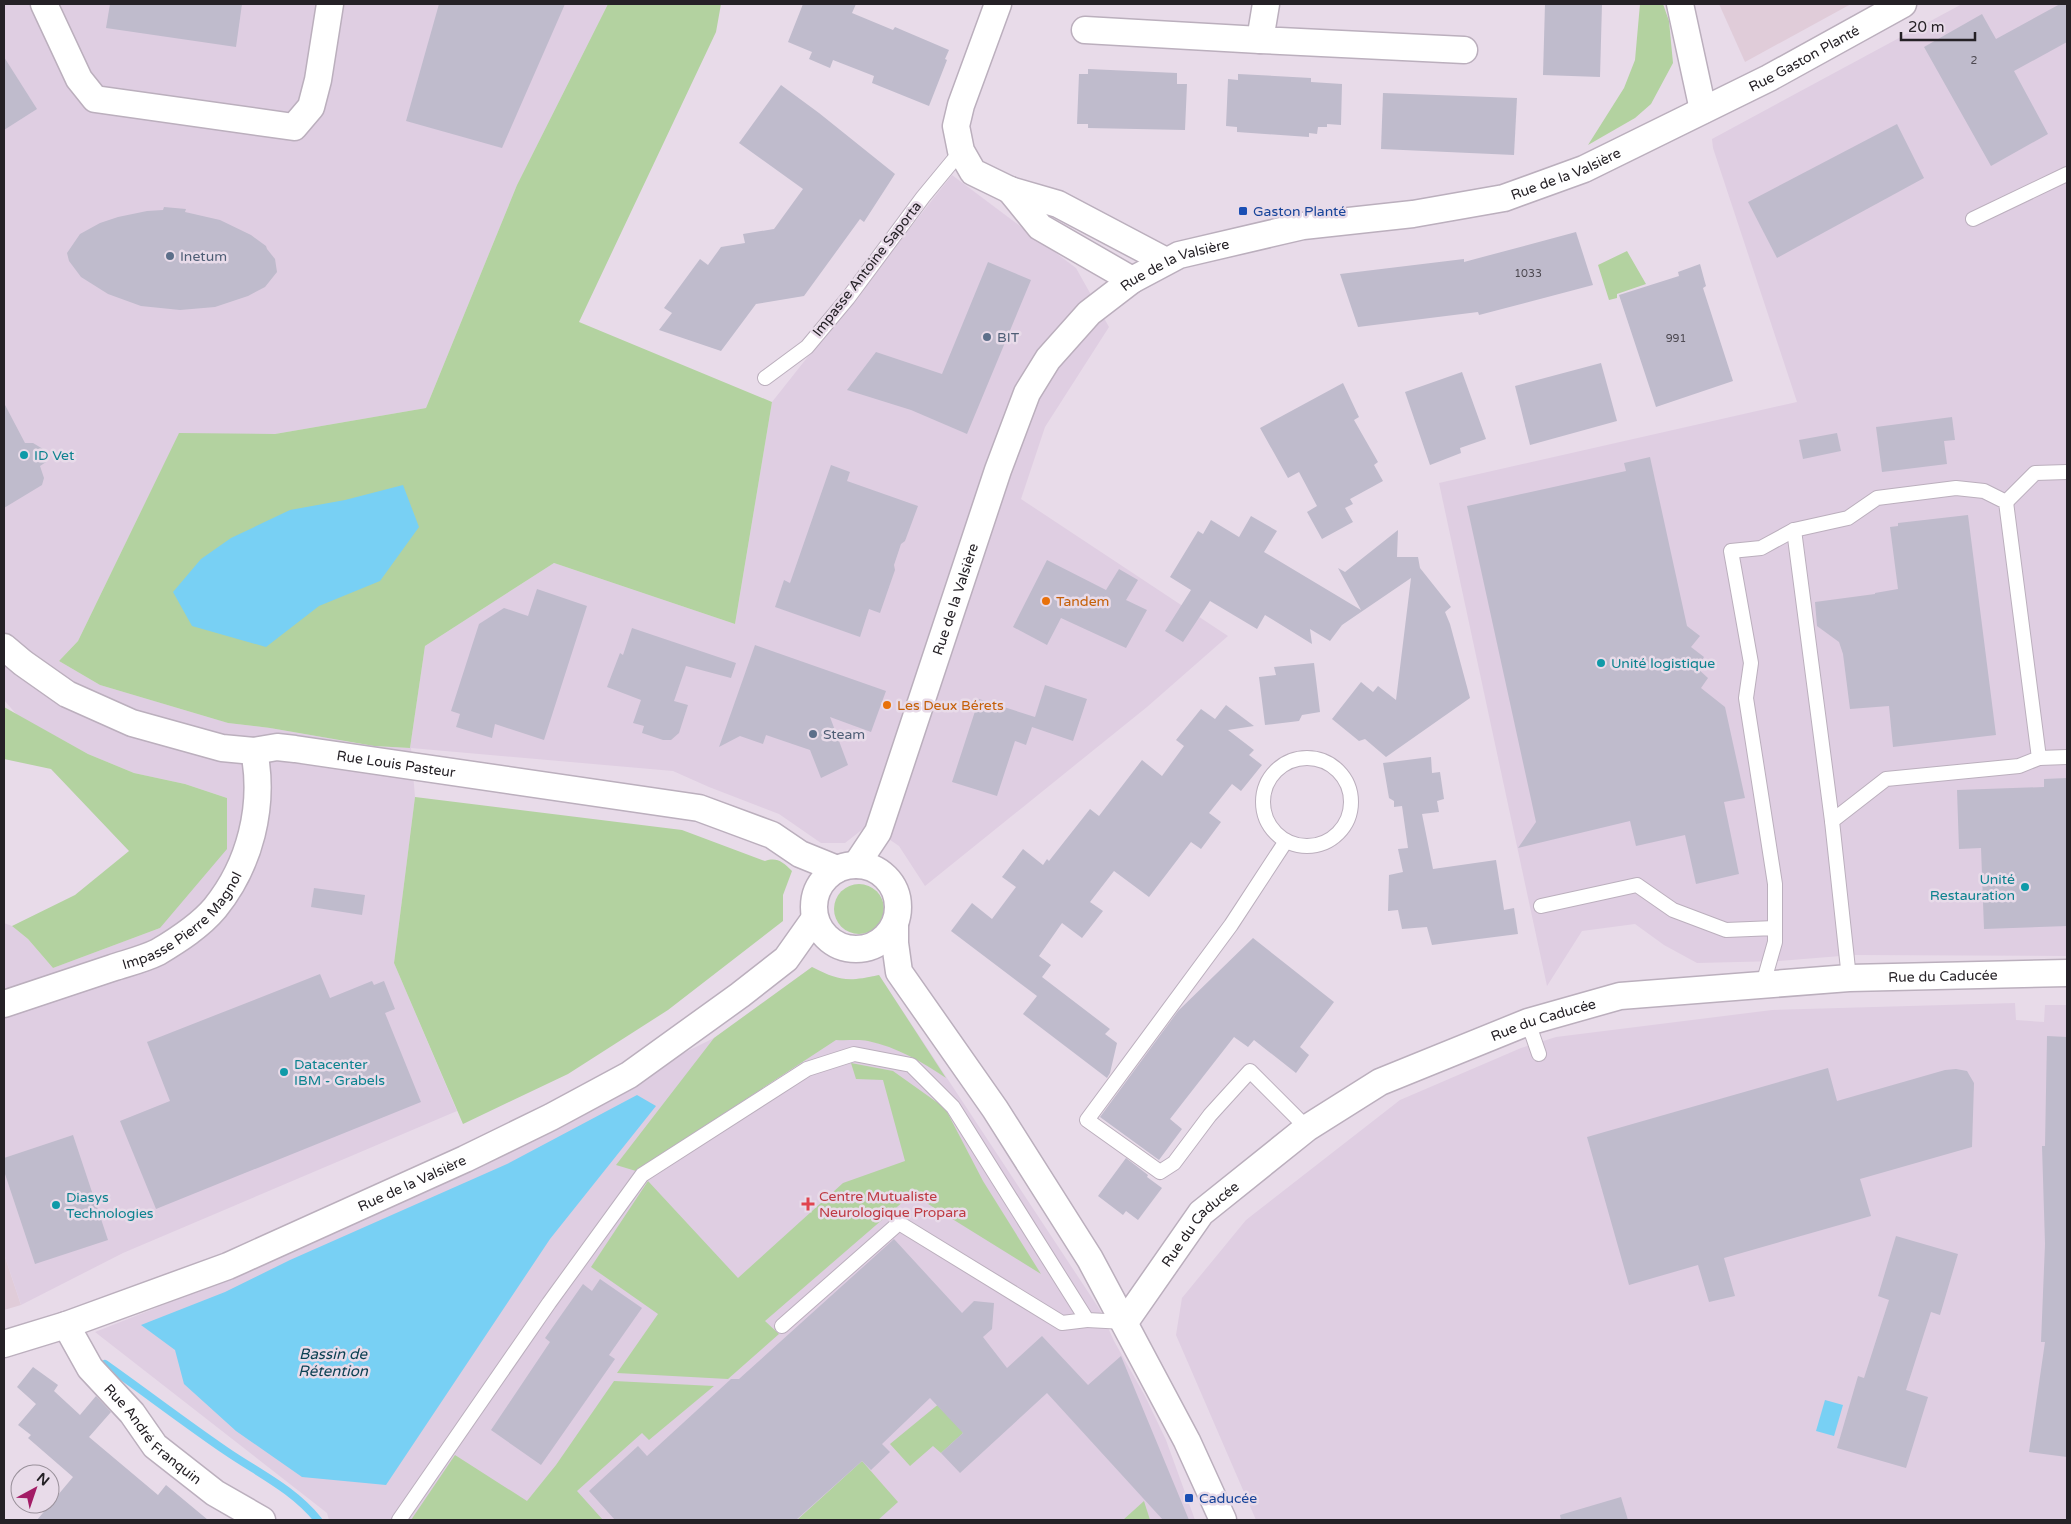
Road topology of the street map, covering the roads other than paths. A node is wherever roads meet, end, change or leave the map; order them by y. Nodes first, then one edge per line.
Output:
1 (44, 4) edge
2 (330, 4) edge
3 (998, 4) edge
4 (1266, 4) edge
5 (1680, 4) edge
6 (1903, 4) edge
7 (1086, 30) dead end
8 (1260, 40) junction
9 (1464, 50) dead end
10 (1703, 110) junction
11 (961, 151) junction
12 (2067, 174) edge
13 (1010, 190) junction
14 (1973, 219) dead end
15 (1166, 261) junction
16 (1132, 280) junction
17 (765, 378) dead end
18 (2067, 472) edge
19 (2006, 502) junction
20 (1794, 530) junction
21 (4, 647) edge
22 (254, 752) junction
23 (2067, 757) edge
24 (2039, 758) junction
25 (1832, 821) junction
26 (878, 832) junction
27 (1286, 841) junction
28 (800, 854) junction
29 (846, 867) junction
30 (889, 880) junction
31 (1541, 906) dead end
32 (815, 911) junction
33 (895, 926) junction
34 (1775, 928) junction
35 (848, 947) junction
36 (786, 960) junction
37 (900, 972) junction
38 (2067, 973) edge
39 (1849, 978) junction
40 (1764, 984) junction
41 (4, 1004) edge
42 (1528, 1022) junction
43 (1538, 1054) dead end
44 (1307, 1128) junction
45 (1087, 1320) junction
46 (1125, 1322) junction
47 (66, 1325) junction
48 (782, 1326) dead end
49 (4, 1344) edge
50 (262, 1520) edge
51 (398, 1520) edge
52 (1222, 1520) edge

1 - 2 street
3 - 11 street
4 - 8 street
5 - 10 street
6 - 10 street, Rue Gaston Planté
7 - 8 street
8 - 9 street
10 - 15 street, Rue de la Valsière
11 - 13 street
11 - 17 lane, Impasse Antoine Saporta
12 - 14 lane
13 - 15 street
13 - 16 street
15 - 16 street, Rue de la Valsière
16 - 26 street, Rue de la Valsière
18 - 19 lane
19 - 20 lane
19 - 24 lane
20 - 25 lane
20 - 34 lane
21 - 22 street, Rue Louis Pasteur
22 - 28 street, Rue Louis Pasteur
22 - 41 street, Impasse Pierre Magnol
23 - 24 lane
24 - 25 lane
25 - 39 lane
26 - 29 street, Rue de la Valsière
26 - 30 street
27 - 27 lane
27 - 44 lane
28 - 29 street, Rue Louis Pasteur
28 - 32 street
29 - 30 street
29 - 32 street
30 - 33 street
31 - 34 lane
32 - 35 street
32 - 36 street, Rue de la Valsière
33 - 35 street
33 - 37 street
34 - 40 lane
35 - 36 street, Rue de la Valsière
35 - 37 street
36 - 47 street, Rue de la Valsière
37 - 46 street
38 - 39 street, Rue du Caducée
39 - 40 street, Rue du Caducée
40 - 42 street, Rue du Caducée
42 - 43 lane
42 - 44 street, Rue du Caducée
44 - 46 street, Rue du Caducée
45 - 46 lane
45 - 48 lane
45 - 51 lane
46 - 52 street
47 - 49 street, Rue de la Valsière
47 - 50 street, Rue André Franquin

